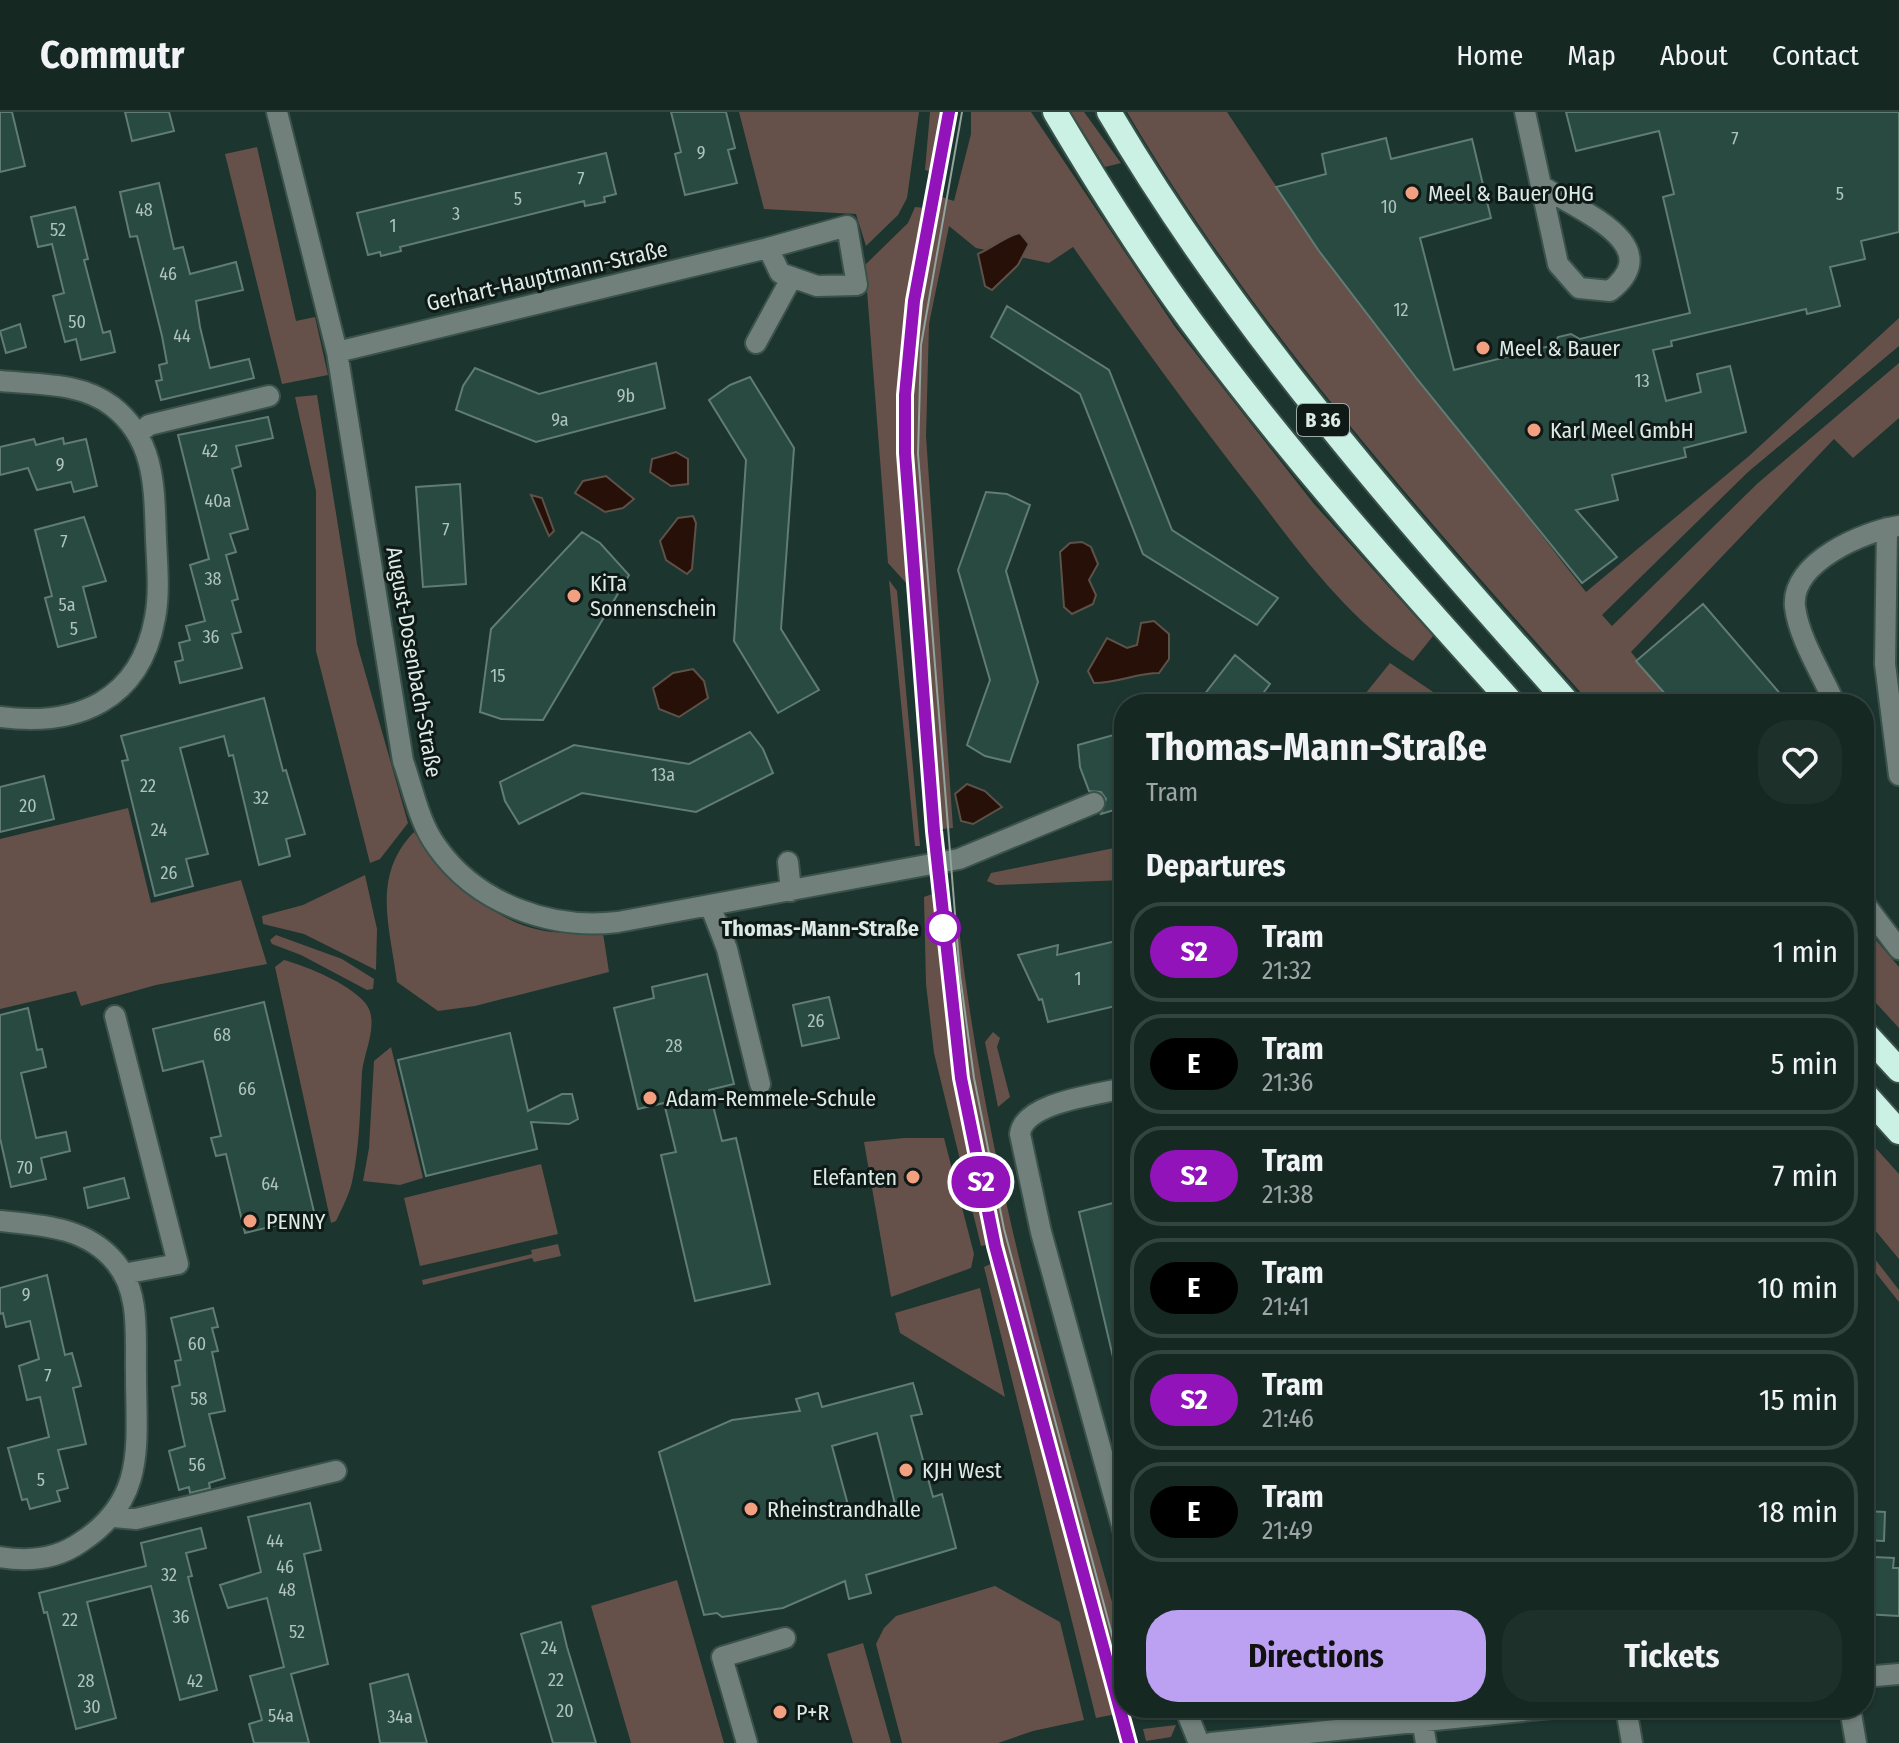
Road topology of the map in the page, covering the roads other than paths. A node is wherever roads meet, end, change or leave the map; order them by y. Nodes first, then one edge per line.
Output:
1 (277, 112) edge
2 (1055, 112) edge
3 (1109, 112) edge
4 (1525, 112) edge
5 (1542, 186) junction
6 (768, 248) junction
7 (792, 277) junction
8 (756, 343) dead end
9 (337, 352) junction
10 (0, 381) edge
11 (269, 396) dead end
12 (138, 434) junction
13 (1893, 527) edge
14 (1504, 694) edge
15 (1560, 694) edge
16 (1831, 694) edge
17 (0, 717) edge
18 (1899, 775) edge
19 (1094, 803) dead end
20 (788, 862) dead end
21 (791, 891) junction
22 (710, 905) junction
23 (1874, 916) edge
24 (1899, 949) edge
25 (115, 1016) dead end
26 (1874, 1043) edge
27 (1899, 1070) edge
28 (760, 1084) dead end
29 (1114, 1090) edge
30 (1874, 1104) edge
31 (1899, 1132) edge
32 (0, 1221) edge
33 (123, 1274) junction
34 (336, 1471) dead end
35 (1114, 1497) edge
36 (114, 1517) junction
37 (0, 1557) edge
38 (785, 1638) dead end
39 (1899, 1674) edge
40 (1874, 1676) edge
41 (1189, 1718) edge
42 (1444, 1718) edge
43 (1628, 1718) edge
44 (1852, 1718) edge
45 (1422, 1720) junction
46 (747, 1743) edge
47 (1199, 1743) edge
48 (1211, 1743) edge
49 (1426, 1743) edge
50 (1632, 1743) edge
51 (1856, 1743) edge

1 - 9 street, August-Dosenbach-Straße
2 - 14 highway, B 36
3 - 15 highway, B 36
4 - 5 street
5 - 5 street
6 - 7 street
6 - 7 street, Gerhart-Hauptmann-Straße
6 - 9 street, Gerhart-Hauptmann-Straße
7 - 8 street
9 - 22 street, August-Dosenbach-Straße
10 - 12 street
11 - 12 street
12 - 17 street
13 - 16 street
13 - 18 street
19 - 21 street, August-Dosenbach-Straße
20 - 21 street
21 - 22 street, August-Dosenbach-Straße
22 - 28 street
23 - 24 street
25 - 33 street
26 - 27 highway
29 - 35 street
30 - 31 highway
32 - 33 street
33 - 36 street
34 - 36 street
36 - 37 street
38 - 46 street
39 - 40 street
41 - 47 street
42 - 45 street
43 - 50 street
44 - 51 street
45 - 48 street
45 - 49 street

